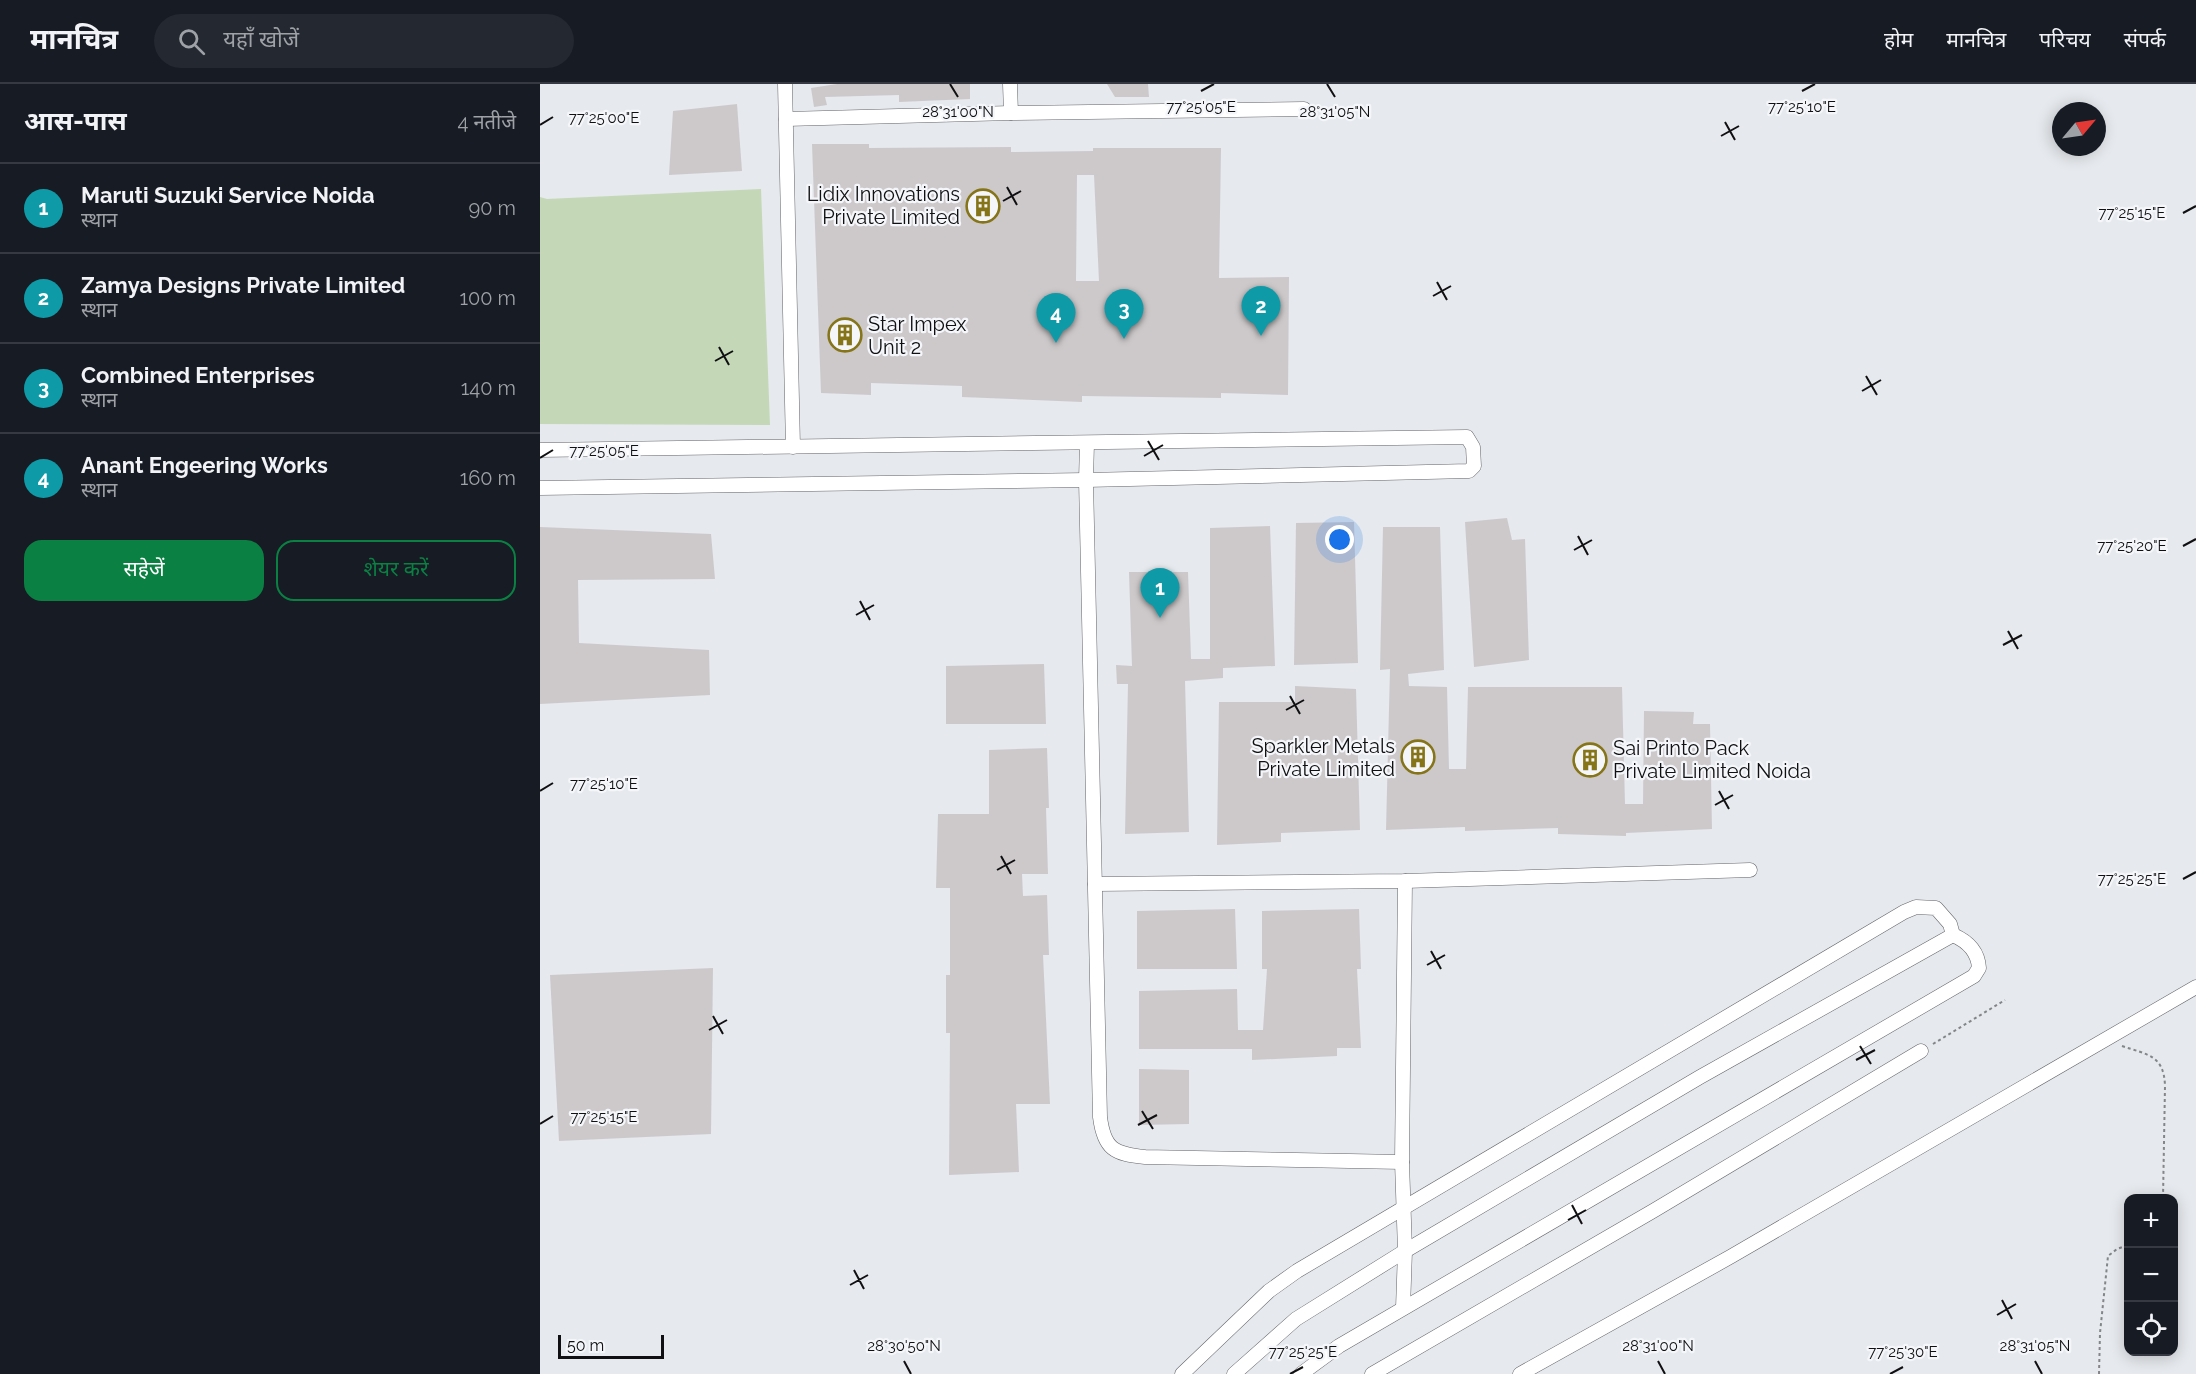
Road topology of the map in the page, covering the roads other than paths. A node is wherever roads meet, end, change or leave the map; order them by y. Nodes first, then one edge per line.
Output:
1 (785, 84) edge
2 (1010, 84) edge
3 (1304, 109) dead end
4 (1011, 113) junction
5 (786, 119) junction
6 (1087, 443) junction
7 (793, 447) junction
8 (540, 450) edge
9 (1086, 480) junction
10 (540, 488) edge
11 (1750, 870) dead end
12 (1405, 881) junction
13 (1095, 884) junction
14 (1953, 935) junction
15 (2196, 987) edge
16 (1921, 1051) road end
17 (1402, 1162) junction
18 (1404, 1208) junction
19 (1405, 1251) junction
20 (1403, 1308) junction
21 (1182, 1374) edge
22 (1233, 1374) edge
23 (1301, 1374) edge
24 (1372, 1374) edge
25 (1520, 1374) edge

1 - 5 street
2 - 4 street
3 - 4 street
4 - 5 street
5 - 7 street
6 - 7 street
6 - 9 street
6 - 9 street
7 - 8 street
9 - 10 street
9 - 13 street
11 - 12 street
12 - 13 street
12 - 17 street
13 - 17 street
14 - 18 street
14 - 19 street
14 - 20 street
15 - 25 street
16 - 24 street
17 - 18 street
18 - 19 street
18 - 21 street
19 - 20 street
19 - 22 street
20 - 23 street

